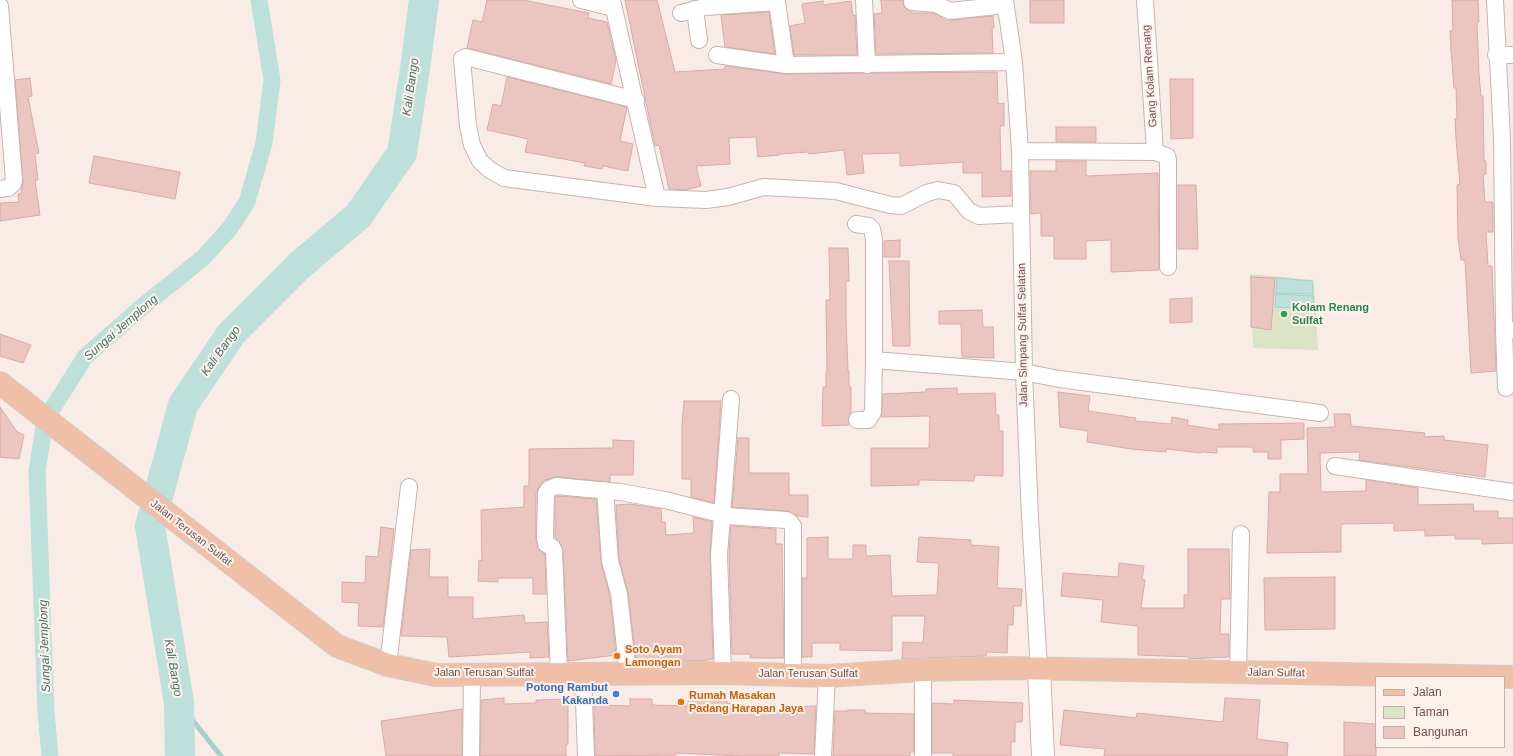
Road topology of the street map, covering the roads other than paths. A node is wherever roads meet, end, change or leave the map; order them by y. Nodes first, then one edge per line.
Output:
1 (582, 0) edge
2 (864, 0) edge
3 (1145, 0) edge
4 (1495, 0) edge
5 (912, 2) dead end
6 (1005, 2) edge
7 (613, 4) edge
8 (0, 6) edge
9 (696, 7) edge
10 (699, 40) dead end
11 (717, 55) dead end
12 (1496, 55) junction
13 (1513, 55) edge
14 (1014, 62) junction
15 (786, 65) junction
16 (867, 65) junction
17 (636, 100) junction
18 (1507, 138) edge
19 (1020, 151) junction
20 (1155, 152) junction
21 (0, 189) edge
22 (657, 198) junction
23 (1020, 214) junction
24 (856, 224) dead end
25 (1508, 235) edge
26 (1168, 267) dead end
27 (1509, 330) edge
28 (874, 360) junction
29 (1024, 372) junction
30 (0, 383) edge
31 (1506, 388) dead end
32 (731, 399) dead end
33 (1320, 413) dead end
34 (857, 420) dead end
35 (1335, 466) dead end
36 (409, 487) dead end
37 (605, 490) junction
38 (1513, 492) edge
39 (723, 514) junction
40 (1241, 534) dead end
41 (388, 665) junction
42 (923, 670) junction
43 (1039, 670) junction
44 (1238, 672) junction
45 (583, 673) junction
46 (722, 673) junction
47 (559, 674) junction
48 (628, 674) junction
49 (792, 674) junction
50 (472, 675) junction
51 (828, 676) junction
52 (1458, 676) edge
53 (471, 756) edge
54 (586, 756) edge
55 (823, 756) edge
56 (923, 756) edge
57 (1043, 756) edge

1 - 7 street
2 - 16 street
3 - 20 street, Gang Kolam Renang
4 - 12 street
5 - 6 street
6 - 14 street, Jalan Simpang Sulfat Selatan
7 - 17 street
8 - 21 street
9 - 10 street
9 - 15 street
11 - 15 street
12 - 13 street
12 - 18 street
14 - 16 street
14 - 19 street, Jalan Simpang Sulfat Selatan
15 - 16 street
17 - 22 street
17 - 22 street
18 - 25 street
19 - 20 street
19 - 23 street, Jalan Simpang Sulfat Selatan
20 - 26 street
22 - 23 street
23 - 29 street, Jalan Simpang Sulfat Selatan
24 - 28 street
25 - 27 street
27 - 31 street
28 - 29 street
28 - 34 street
29 - 33 street
29 - 43 street, Jalan Simpang Sulfat Selatan
30 - 41 main road, Jalan Terusan Sulfat
32 - 39 street
35 - 38 street
36 - 41 street
37 - 39 street
37 - 47 street
37 - 48 street
39 - 46 street
39 - 49 street
40 - 44 street
41 - 50 main road, Jalan Terusan Sulfat
42 - 43 main road, Jalan Terusan Sulfat
42 - 51 main road, Jalan Terusan Sulfat
42 - 56 street
43 - 44 main road, Jalan Sulfat
43 - 57 street
44 - 52 main road, Jalan Sulfat
45 - 47 main road, Jalan Terusan Sulfat
45 - 48 main road, Jalan Terusan Sulfat
45 - 54 street
46 - 48 main road, Jalan Terusan Sulfat
46 - 49 main road, Jalan Terusan Sulfat
47 - 50 main road, Jalan Terusan Sulfat
49 - 51 main road, Jalan Terusan Sulfat
50 - 53 street
51 - 55 street

